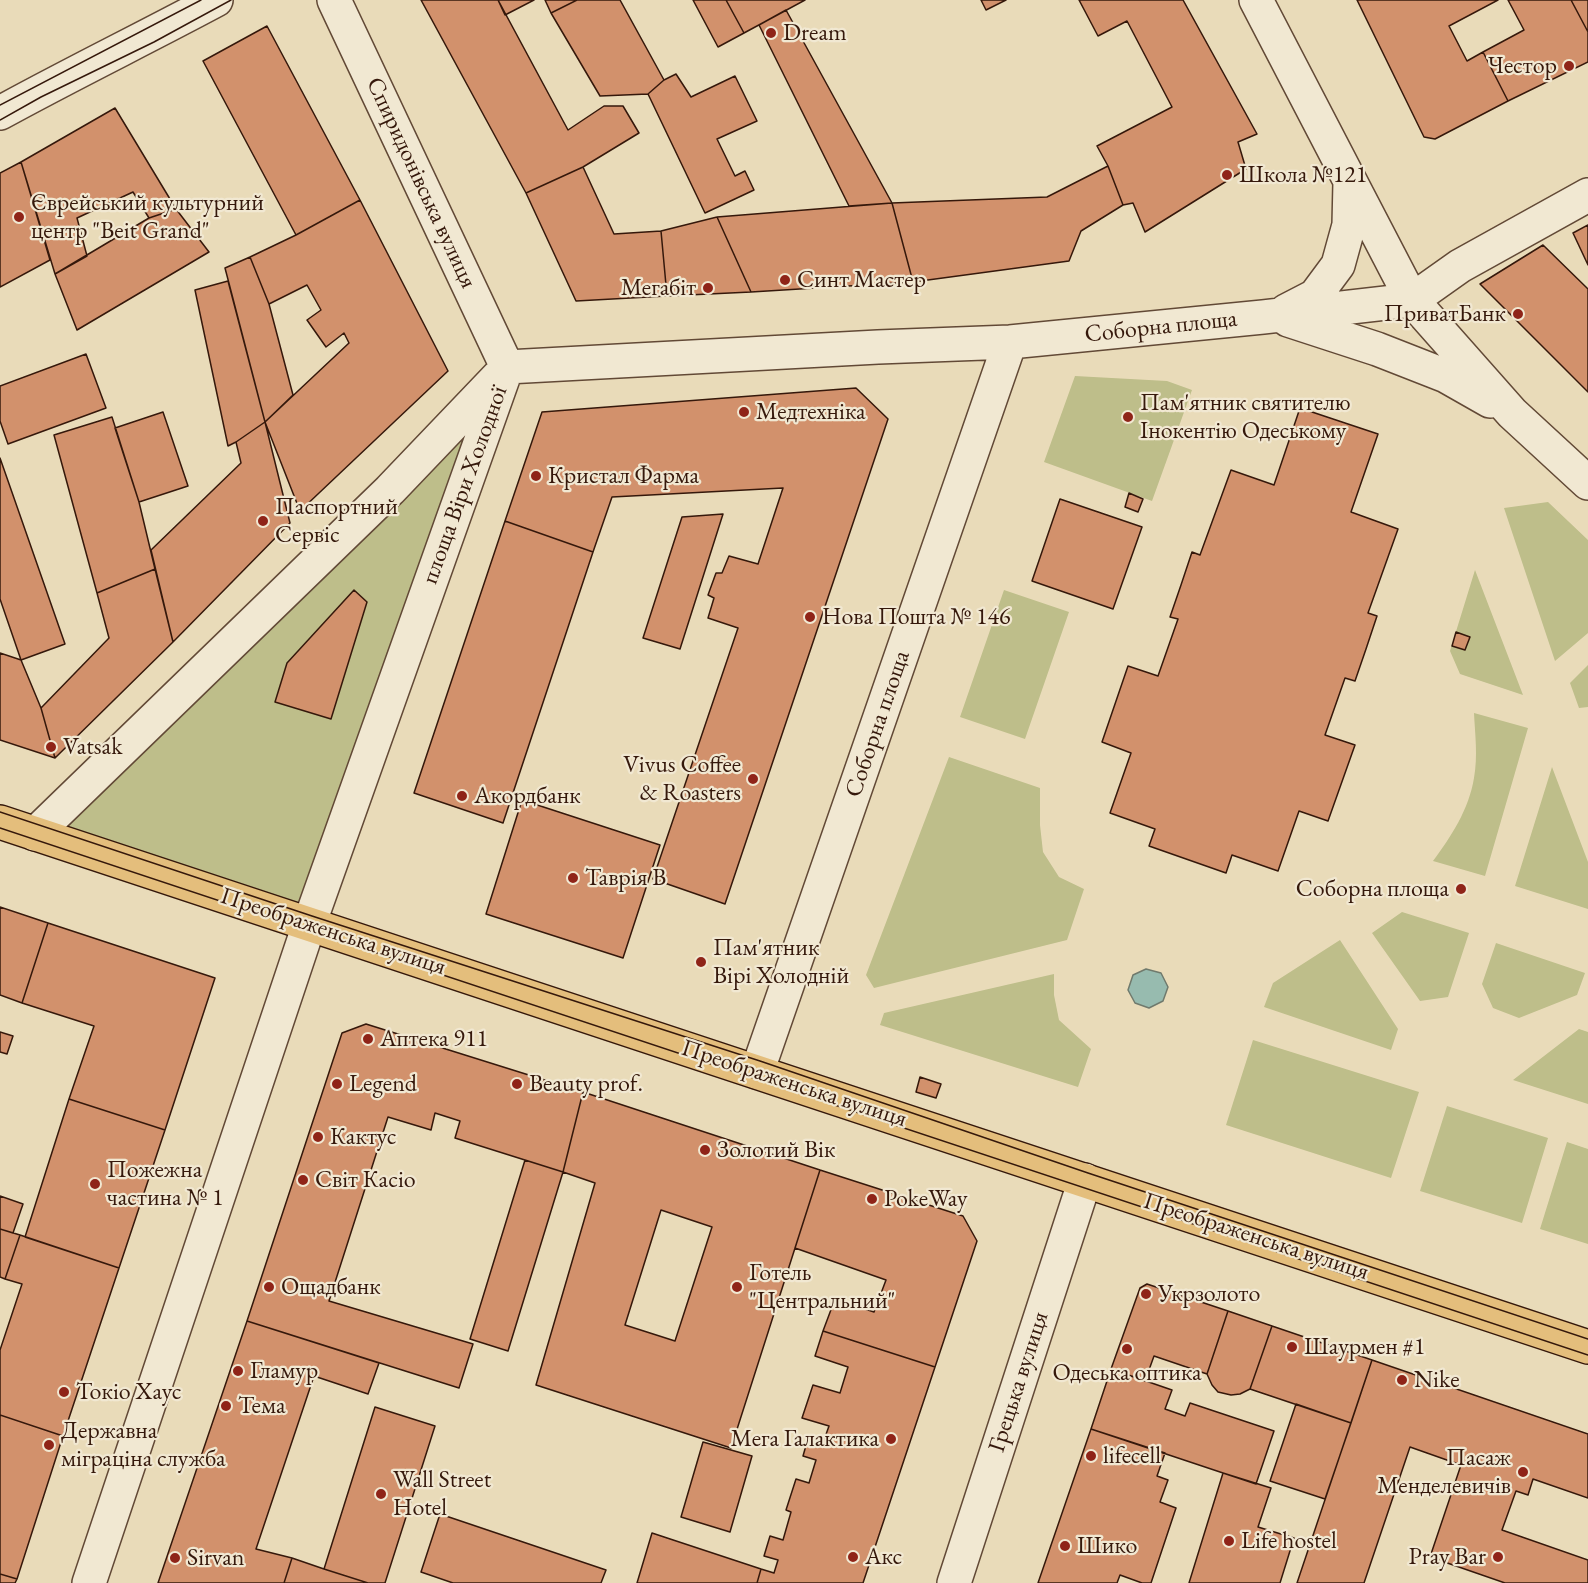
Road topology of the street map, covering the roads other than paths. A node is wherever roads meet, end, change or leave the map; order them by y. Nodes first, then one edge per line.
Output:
1 (216, 0) edge
2 (334, 0) edge
3 (1256, 0) edge
4 (0, 113) edge
5 (1350, 181) junction
6 (1588, 195) edge
7 (1412, 300) junction
8 (1275, 316) junction
9 (1011, 342) junction
10 (507, 367) junction
11 (1512, 413) junction
12 (1588, 483) edge
13 (0, 822) edge
14 (35, 834) junction
15 (310, 924) junction
16 (757, 1072) junction
17 (1085, 1180) junction
18 (1588, 1347) edge
19 (89, 1583) edge
20 (954, 1583) edge

1 - 4 street
2 - 10 street, Спиридонівська вулиця
3 - 5 street
5 - 7 street
5 - 8 street
6 - 7 street
7 - 8 street, Соборна площа
7 - 11 street, Соборна площа
8 - 9 street, Соборна площа
8 - 11 street, Соборна площа
9 - 10 street, Соборна площа
9 - 16 street, Соборна площа
10 - 14 street, площа Віри Холодної
10 - 15 street, площа Віри Холодної
11 - 12 street, Соборна площа
13 - 14 main road, Преображенська вулиця
14 - 15 main road, Преображенська вулиця
15 - 16 main road, Преображенська вулиця
15 - 19 street, площа Віри Холодної
16 - 17 main road, Преображенська вулиця
17 - 18 main road, Преображенська вулиця
17 - 20 street, Грецька вулиця

